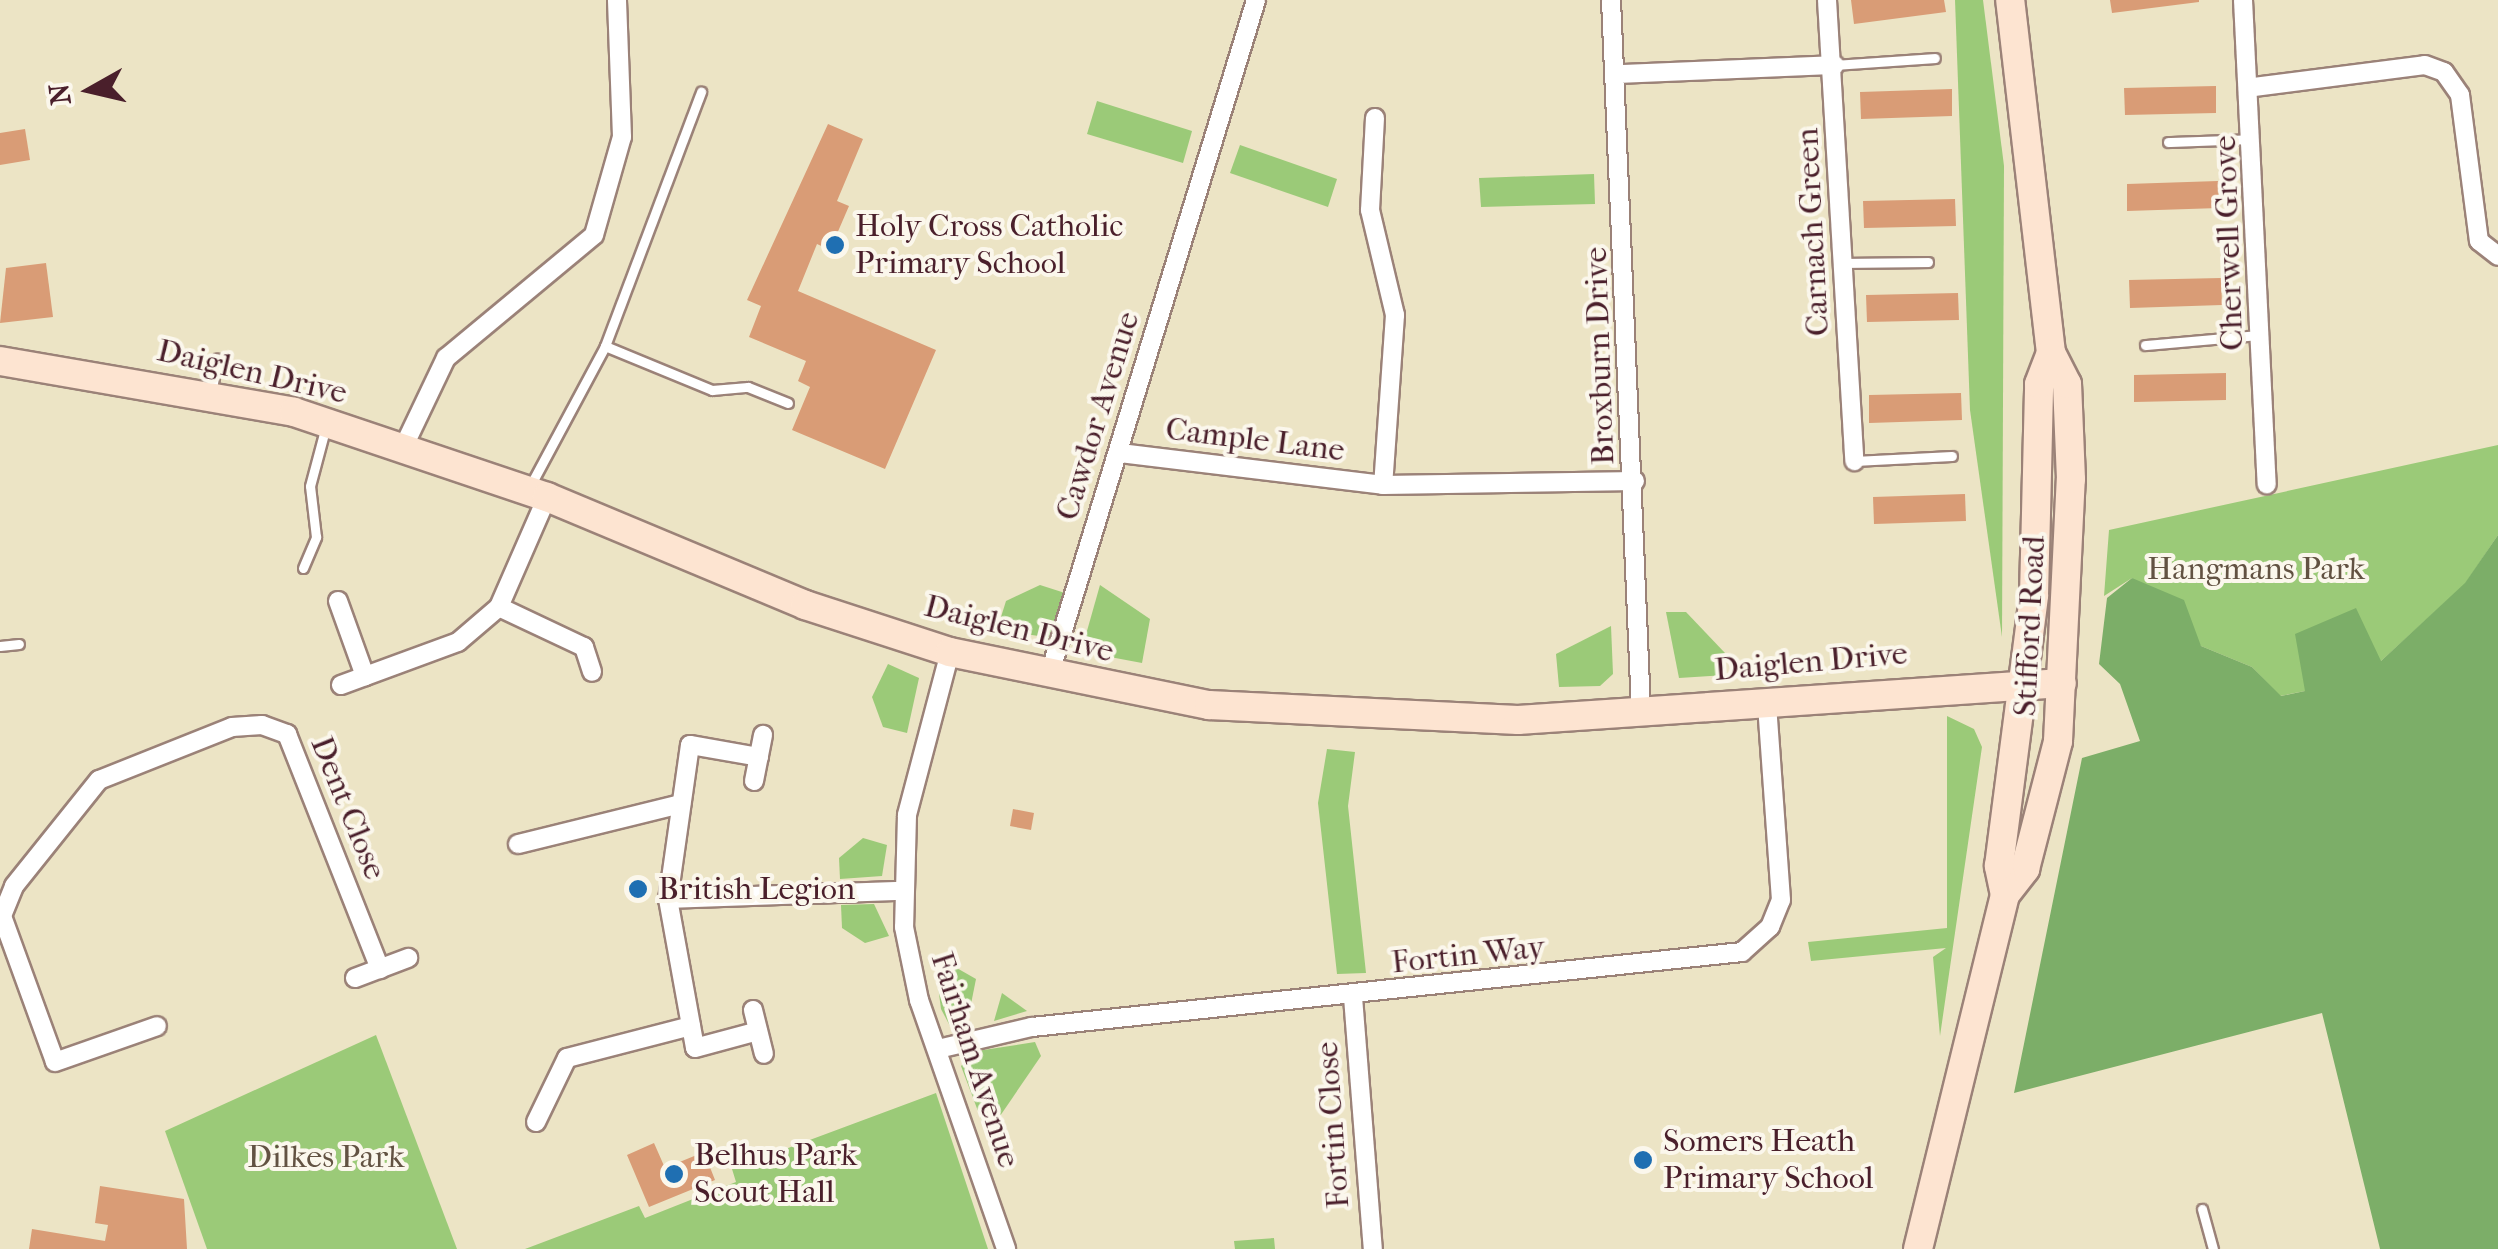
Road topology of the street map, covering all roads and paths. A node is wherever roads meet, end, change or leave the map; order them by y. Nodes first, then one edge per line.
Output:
1 (617, 0) edge
2 (1256, 0) edge
3 (1611, 0) edge
4 (1827, 0) edge
5 (2010, 0) edge
6 (2243, 0) edge
7 (1935, 58) dead end
8 (1835, 65) junction
9 (1620, 74) junction
10 (2254, 88) junction
11 (701, 92) dead end
12 (1375, 118) dead end
13 (2256, 139) junction
14 (2168, 142) dead end
15 (2498, 256) edge
16 (1928, 262) dead end
17 (1844, 263) junction
18 (2262, 335) junction
19 (2145, 345) dead end
20 (605, 346) junction
21 (2051, 353) junction
22 (217, 359) dead end
23 (0, 361) edge
24 (210, 396) junction
25 (788, 403) dead end
26 (327, 422) junction
27 (404, 446) junction
28 (1120, 453) junction
29 (1952, 456) dead end
30 (1854, 461) joint
31 (1635, 481) junction
32 (2268, 484) dead end
33 (1383, 485) junction
34 (537, 494) junction
35 (304, 568) dead end
36 (338, 600) dead end
37 (499, 606) junction
38 (18, 644) dead end
39 (0, 646) edge
40 (950, 652) junction
41 (592, 672) dead end
42 (365, 676) junction
43 (1050, 676) junction
44 (2024, 680) junction
45 (2062, 683) junction
46 (341, 685) dead end
47 (1767, 704) junction
48 (1641, 710) junction
49 (763, 735) dead end
50 (759, 756) junction
51 (754, 782) dead end
52 (681, 804) junction
53 (518, 844) dead end
54 (901, 891) junction
55 (2004, 895) junction
56 (668, 899) junction
57 (1, 916) edge
58 (408, 958) dead end
59 (380, 969) junction
60 (355, 978) dead end
61 (1353, 997) junction
62 (753, 1010) dead end
63 (156, 1026) dead end
64 (691, 1026) junction
65 (758, 1030) junction
66 (938, 1049) junction
67 (764, 1054) dead end
68 (536, 1122) dead end
69 (2202, 1208) dead end
70 (1006, 1249) edge
71 (1372, 1249) edge
72 (1918, 1249) edge
73 (2213, 1249) edge

1 - 27 street
2 - 28 street, Cawdor Avenue
3 - 9 street, Broxburn Drive
4 - 8 street, Carnach Green
5 - 21 street, Stifford Road
6 - 10 street, Cherwell Grove
7 - 8 lane
8 - 9 street
8 - 17 street, Carnach Green
9 - 31 street, Broxburn Drive
10 - 13 street, Cherwell Grove
10 - 15 street
11 - 20 lane
12 - 33 street, Cample Lane
13 - 14 lane
13 - 18 street, Cherwell Grove
16 - 17 lane
17 - 30 street, Carnach Green
18 - 19 lane
18 - 32 street, Cherwell Grove
20 - 25 lane
20 - 34 lane
21 - 44 street, Stifford Road
21 - 45 street, Stifford Road
22 - 24 lane
23 - 24 street, Daiglen Drive
24 - 26 street, Daiglen Drive
26 - 27 street, Daiglen Drive
26 - 35 lane
27 - 34 street, Daiglen Drive
28 - 33 street, Cample Lane
28 - 43 street, Cawdor Avenue
29 - 30 lane
31 - 33 street, Cample Lane
31 - 48 street, Broxburn Drive
34 - 37 street
34 - 40 street, Daiglen Drive
36 - 42 street
37 - 41 street
37 - 42 street
38 - 39 lane
40 - 43 street, Daiglen Drive
40 - 54 street, Fairham Avenue
42 - 46 street
43 - 48 street, Daiglen Drive
44 - 45 street, Daiglen Drive
44 - 47 street, Daiglen Drive
44 - 55 street, Stifford Road
45 - 55 street, Stifford Road
47 - 48 street, Daiglen Drive
47 - 61 street, Fortin Way
49 - 50 street
50 - 51 street
50 - 52 street
52 - 53 street
52 - 56 street
54 - 56 street
54 - 66 street, Fairham Avenue
55 - 72 street, Stifford Road
56 - 64 street
57 - 59 street, Dent Close
57 - 63 street
58 - 59 street
59 - 60 street
61 - 66 street, Fortin Way
61 - 71 street, Fortin Close
62 - 65 street
64 - 65 street
64 - 68 street
65 - 67 street
66 - 70 street, Fairham Avenue
69 - 73 lane

